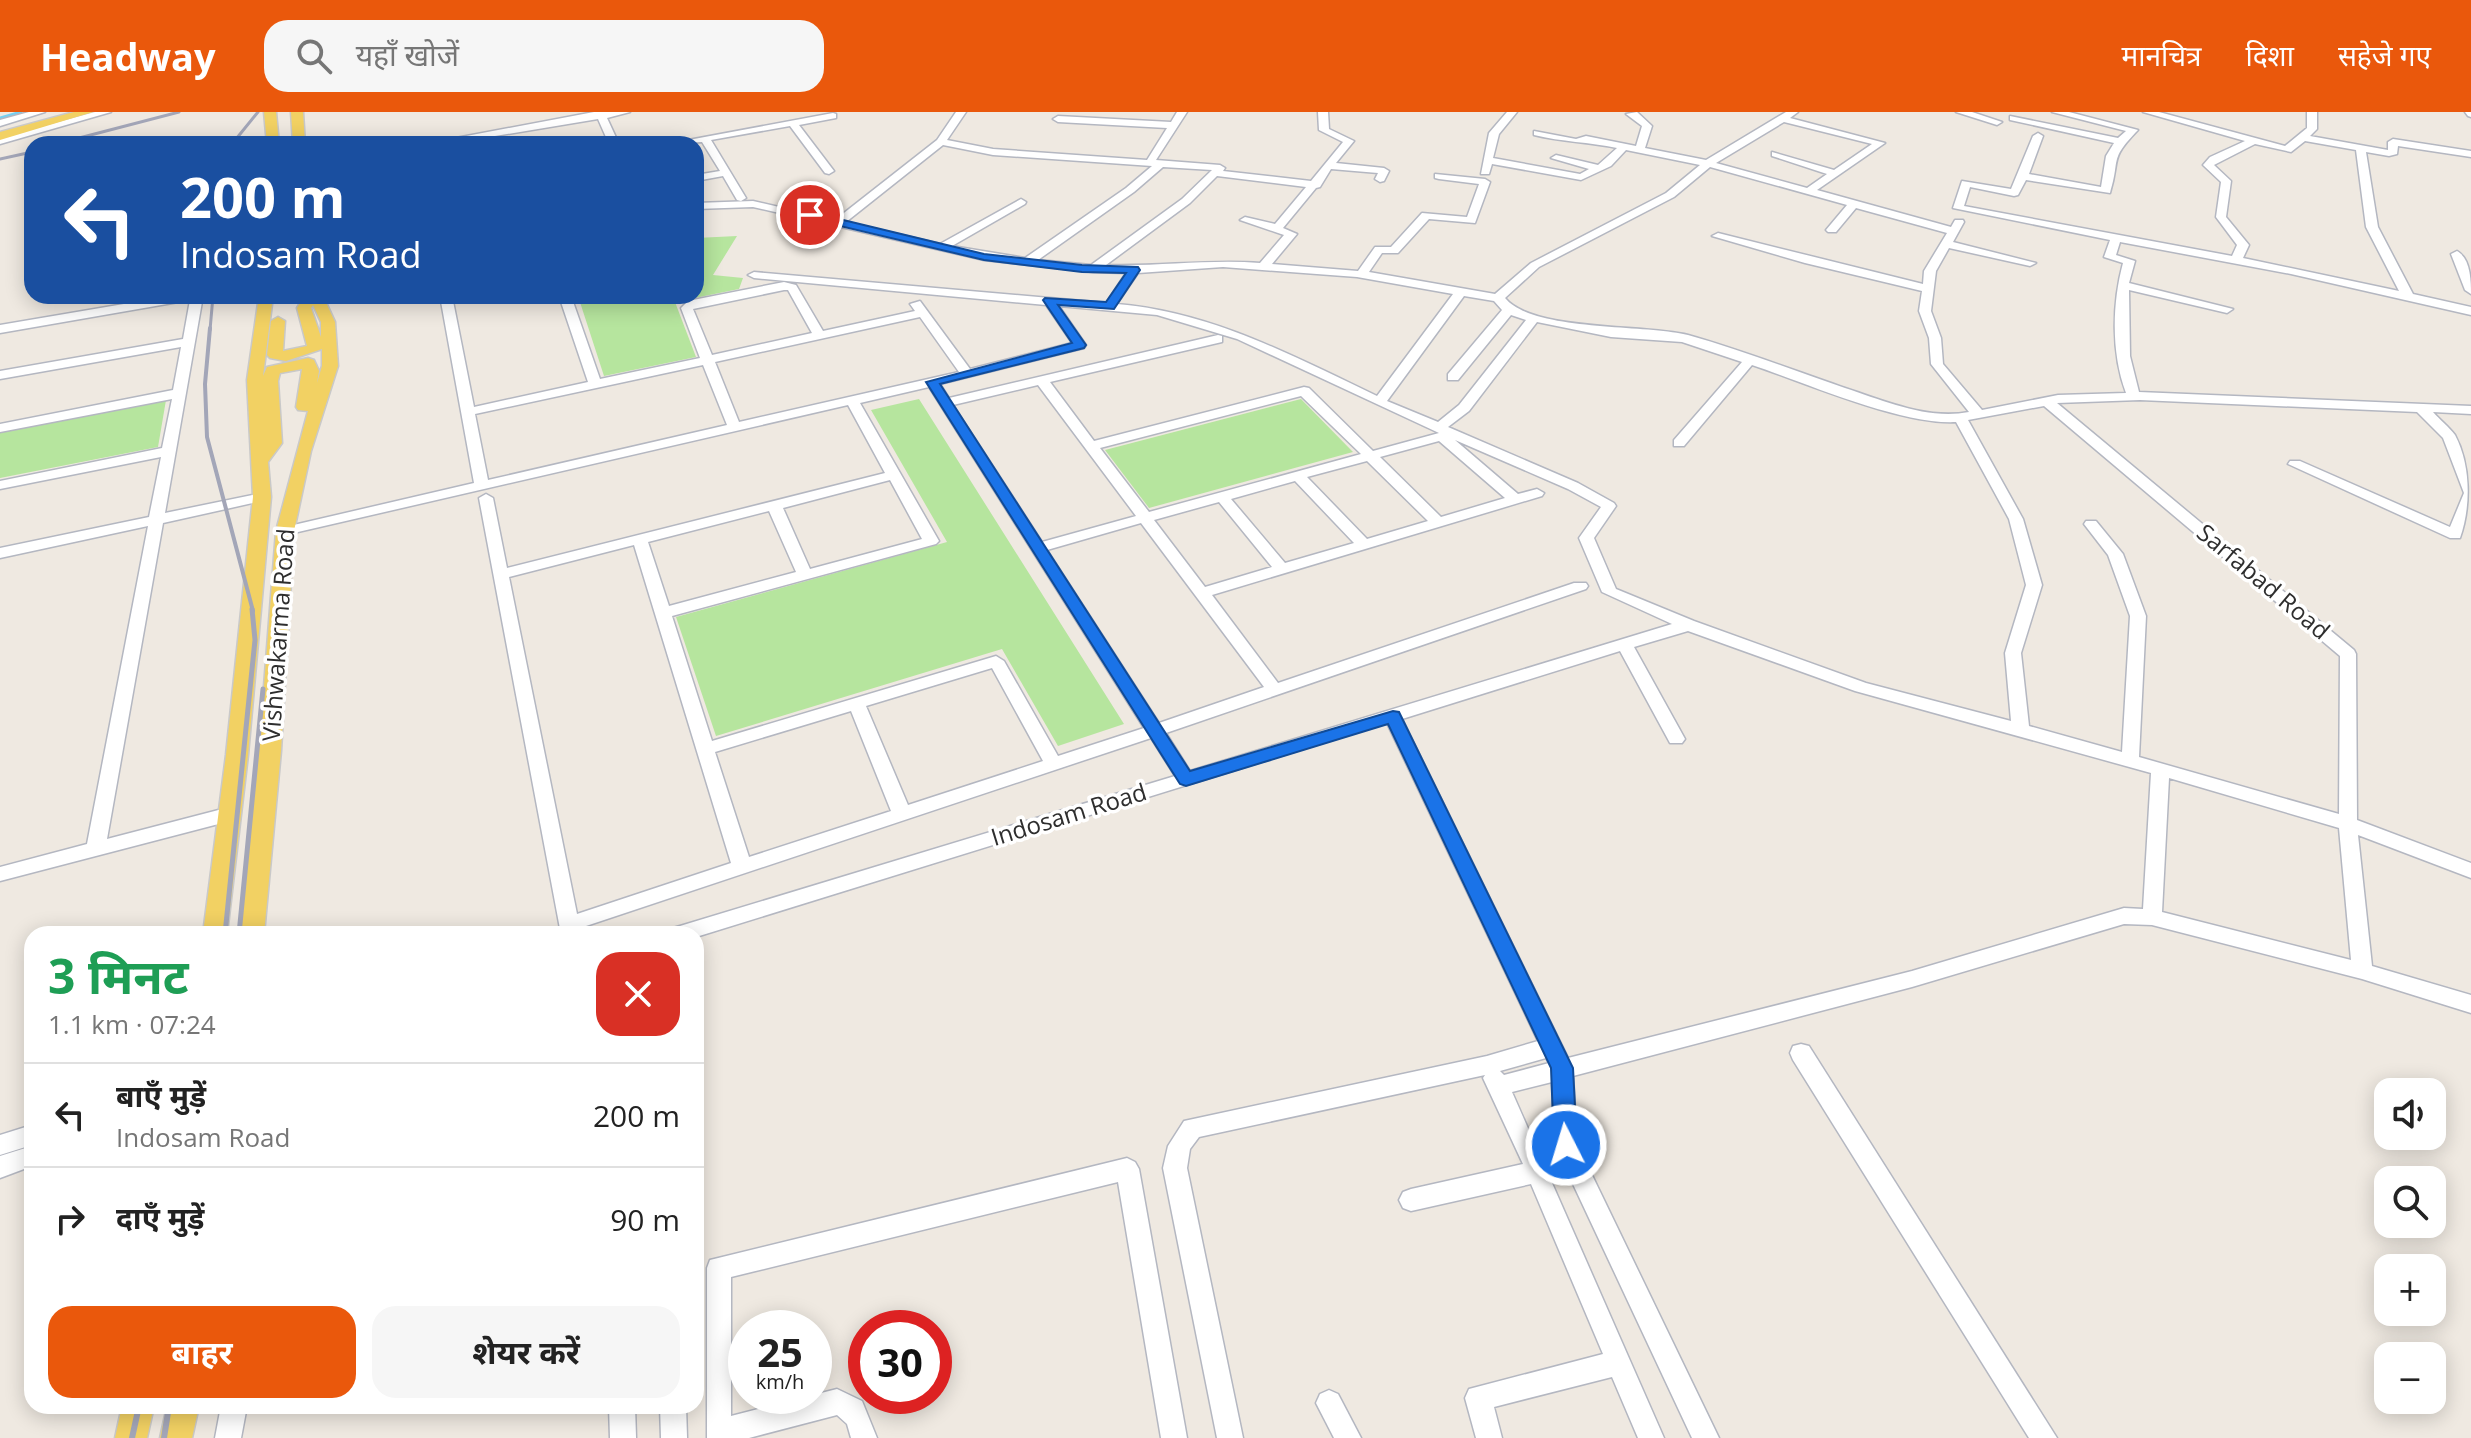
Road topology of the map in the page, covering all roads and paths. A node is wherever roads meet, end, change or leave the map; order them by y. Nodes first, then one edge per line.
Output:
1 (40, 112) edge
2 (55, 112) edge
3 (87, 112) edge
4 (106, 112) edge
5 (270, 112) edge
6 (297, 112) edge
7 (625, 112) edge
8 (961, 112) edge
9 (1182, 112) edge
10 (1323, 112) edge
11 (1512, 112) edge
12 (1632, 112) edge
13 (1961, 112) edge
14 (2057, 112) edge
15 (2148, 112) edge
16 (2190, 112) edge
17 (2312, 112) edge
18 (600, 114) edge
19 (1788, 115) edge
20 (833, 116) dead end
21 (2013, 118) dead end
22 (1058, 119) dead end
23 (1997, 122) dead end
24 (793, 123) junction
25 (0, 125) edge
26 (1175, 125) junction
27 (1537, 133) dead end
28 (272, 136) edge
29 (298, 136) edge
30 (475, 136) edge
31 (610, 136) edge
32 (2038, 136) dead end
33 (0, 138) edge
34 (705, 138) joint
35 (2117, 141) junction
36 (2253, 141) junction
37 (2300, 141) junction
38 (941, 142) junction
39 (1623, 148) junction
40 (2361, 149) junction
41 (1639, 151) junction
42 (1776, 154) dead end
43 (2471, 154) edge
44 (1556, 158) dead end
45 (1487, 160) junction
46 (1157, 162) junction
47 (1709, 164) junction
48 (1331, 166) junction
49 (1599, 168) junction
50 (829, 171) dead end
51 (725, 173) junction
52 (1215, 173) junction
53 (1836, 174) junction
54 (1439, 176) dead end
55 (2023, 176) junction
56 (704, 177) edge
57 (1380, 179) dead end
58 (1485, 182) junction
59 (1316, 185) junction
60 (1809, 191) junction
61 (741, 198) dead end
62 (1021, 202) dead end
63 (1854, 203) junction
64 (704, 206) edge
65 (1967, 210) junction
66 (1245, 220) dead end
67 (839, 222) junction
68 (1278, 228) junction
69 (1832, 230) dead end
70 (1954, 231) junction
71 (1718, 236) dead end
72 (2116, 238) junction
73 (1947, 244) junction
74 (942, 247) junction
75 (2457, 254) dead end
76 (1028, 261) junction
77 (2236, 261) junction
78 (2030, 263) dead end
79 (1263, 267) junction
80 (1093, 269) junction
81 (1134, 270) junction
82 (754, 275) dead end
83 (1361, 275) junction
84 (2123, 285) junction
85 (1926, 288) junction
86 (2471, 290) edge
87 (1461, 292) junction
88 (910, 295) dead end
89 (2408, 297) junction
90 (1498, 298) junction
91 (1049, 300) junction
92 (704, 302) edge
93 (147, 304) edge
94 (193, 304) edge
95 (265, 304) edge
96 (279, 304) edge
97 (307, 304) edge
98 (318, 304) edge
99 (448, 304) edge
100 (568, 304) edge
101 (692, 304) edge
102 (1110, 306) junction
103 (2227, 309) dead end
104 (1508, 310) junction
105 (2471, 311) edge
106 (923, 313) junction
107 (1534, 318) junction
108 (0, 329) edge
109 (819, 335) junction
110 (1218, 339) dead end
111 (188, 342) junction
112 (708, 360) junction
113 (1749, 361) junction
114 (967, 374) junction
115 (0, 375) edge
116 (1453, 377) dead end
117 (1041, 380) junction
118 (932, 382) junction
119 (595, 385) junction
120 (180, 393) junction
121 (2134, 396) junction
122 (852, 401) junction
123 (2046, 401) junction
124 (1379, 402) junction
125 (945, 403) junction
126 (2420, 407) junction
127 (2471, 410) edge
128 (468, 412) junction
129 (1978, 414) junction
130 (1960, 418) junction
131 (0, 428) edge
132 (735, 428) junction
133 (1439, 428) junction
134 (1679, 443) dead end
135 (1091, 446) junction
136 (169, 451) junction
137 (303, 451) junction
138 (1370, 456) junction
139 (260, 461) junction
140 (2295, 464) dead end
141 (894, 475) junction
142 (1298, 476) junction
143 (0, 485) edge
144 (484, 492) junction
145 (1537, 493) dead end
146 (262, 497) junction
147 (1222, 497) junction
148 (1515, 499) junction
149 (774, 505) junction
150 (1146, 518) junction
151 (158, 519) junction
152 (1438, 522) junction
153 (2091, 524) dead end
154 (285, 531) junction
155 (640, 539) junction
156 (1364, 544) junction
157 (1039, 547) junction
158 (0, 553) edge
159 (1282, 569) junction
160 (500, 575) junction
161 (805, 575) junction
162 (1580, 586) dead end
163 (1202, 593) junction
164 (663, 613) junction
165 (1688, 625) junction
166 (1625, 645) junction
167 (1275, 690) junction
168 (856, 703) junction
169 (1393, 717) junction
170 (1157, 730) junction
171 (2021, 730) junction
172 (1676, 739) dead end
173 (705, 749) junction
174 (2130, 761) junction
175 (1054, 764) junction
176 (2160, 769) junction
177 (1186, 779) junction
178 (230, 814) junction
179 (902, 814) junction
180 (2348, 824) junction
181 (96, 849) junction
182 (742, 867) junction
183 (2471, 871) edge
184 (0, 874) edge
185 (2152, 917) junction
186 (216, 926) edge
187 (253, 926) edge
188 (569, 926) edge
189 (578, 926) edge
190 (704, 927) edge
191 (2362, 971) junction
192 (2471, 1004) edge
193 (1801, 1053) dead end
194 (1557, 1057) junction
195 (1493, 1076) junction
196 (24, 1138) edge
197 (0, 1145) edge
198 (24, 1159) edge
199 (0, 1167) edge
200 (1536, 1172) junction
201 (1411, 1200) dead end
202 (1619, 1363) junction
203 (1329, 1403) dead end
204 (136, 1414) edge
205 (181, 1414) edge
206 (232, 1414) edge
207 (622, 1414) edge
208 (673, 1414) edge
209 (711, 1435) edge
210 (131, 1438) edge
211 (176, 1438) edge
212 (228, 1438) edge
213 (623, 1438) edge
214 (674, 1438) edge
215 (864, 1438) edge
216 (1174, 1438) edge
217 (1230, 1438) edge
218 (1348, 1438) edge
219 (1489, 1438) edge
220 (1651, 1438) edge
221 (1706, 1438) edge
222 (2044, 1438) edge

1 - 25 street
2 - 25 main road
3 - 33 main road
4 - 33 street
5 - 28 main road
6 - 29 main road
7 - 18 street
8 - 38 street
9 - 26 street
10 - 48 street
11 - 45 street
12 - 41 street
13 - 23 street
14 - 35 street
15 - 36 street
16 - 37 street
17 - 37 street
18 - 30 street
18 - 31 street
19 - 47 street
19 - 53 street
20 - 24 street
21 - 35 street
22 - 26 street
24 - 34 street
24 - 50 street
26 - 46 street
27 - 39 street
32 - 55 street
34 - 51 street
35 - 55 street
36 - 37 street
36 - 77 street
37 - 40 street
38 - 46 street
38 - 67 street
39 - 41 street
39 - 49 street
40 - 43 street
40 - 89 street
41 - 47 street
42 - 53 street
44 - 49 street
45 - 49 street
45 - 58 street
46 - 52 street
46 - 76 street
47 - 60 street
47 - 90 street
48 - 57 street
48 - 59 street
51 - 56 street
51 - 61 street
52 - 59 street
52 - 80 street
53 - 60 street
54 - 58 street
55 - 65 street
58 - 83 street
59 - 68 street
60 - 63 street
62 - 74 street
63 - 69 street
63 - 70 street
64 - 67 street
65 - 70 street
65 - 72 street
66 - 68 street
67 - 74 street
68 - 79 street
70 - 73 street
71 - 85 street
72 - 77 street
72 - 84 street
73 - 78 street
73 - 85 street
74 - 76 street
75 - 86 street
76 - 80 street
77 - 89 street
79 - 81 street
79 - 83 street
80 - 81 street
81 - 102 street
82 - 91 street
83 - 87 street
84 - 103 street
84 - 121 street
85 - 129 street
87 - 90 street
87 - 124 street
88 - 106 street
89 - 105 street
90 - 104 street
91 - 102 street
91 - 114 street
92 - 109 street
93 - 108 street
94 - 111 street
95 - 139 main road, Vishwakarma Road
96 - 97 main road
98 - 137 main road, Vishwakarma Road
99 - 128 street
100 - 119 street
101 - 112 street
102 - 124 street
104 - 107 street
104 - 116 street
106 - 109 street
106 - 114 street
107 - 113 street
107 - 133 street
109 - 112 street
110 - 117 street
111 - 115 street
111 - 120 street
112 - 119 street
112 - 132 street
113 - 130 street
113 - 134 street
114 - 118 street
117 - 125 street
117 - 135 street
118 - 122 street
118 - 125 street
119 - 128 street
120 - 131 street
120 - 136 street
121 - 123 street
121 - 126 street
122 - 132 street
122 - 141 street
123 - 129 street
123 - 180 street, Sarfabad Road
124 - 133 street
125 - 157 street
126 - 127 street
126 - 140 street
128 - 144 street
129 - 130 street
130 - 171 street
132 - 144 street
133 - 165 street
135 - 138 street
135 - 150 street
136 - 143 street
136 - 151 street
137 - 139 main road
137 - 154 main road, Vishwakarma Road
138 - 142 street
138 - 148 street
138 - 152 street
139 - 146 main road, Vishwakarma Road
141 - 149 street
141 - 161 street
142 - 147 street
142 - 156 street
144 - 154 street
144 - 160 street
145 - 148 street
146 - 151 street
146 - 178 main road, Vishwakarma Road
147 - 150 street
147 - 159 street
148 - 152 street
149 - 155 street
149 - 161 street
150 - 157 street
150 - 163 street
151 - 158 street
151 - 181 street
152 - 156 street
153 - 174 street
154 - 187 main road, Vishwakarma Road
155 - 160 street
155 - 164 street
156 - 159 street
157 - 170 street
159 - 163 street
160 - 188 street
161 - 164 street
162 - 167 street
163 - 167 street
164 - 173 street
165 - 166 street, Indosam Road
165 - 171 street
166 - 169 street, Indosam Road
166 - 172 street
167 - 170 street
168 - 173 street
168 - 175 street
168 - 179 street
169 - 177 street, Indosam Road
169 - 194 street
170 - 175 street
170 - 177 street
171 - 174 street
173 - 182 street
174 - 176 street
175 - 179 street
176 - 180 street
176 - 185 street
177 - 190 street, Indosam Road
178 - 181 street
178 - 186 main road, Vishwakarma Road
179 - 182 street
180 - 183 street
180 - 191 street
181 - 184 street
182 - 189 street
185 - 191 street
185 - 194 street
191 - 192 street
193 - 222 street
194 - 195 street
194 - 221 street
195 - 200 street
195 - 217 street
196 - 197 street
198 - 199 street
200 - 201 street
200 - 202 street
202 - 219 street
202 - 220 street
203 - 218 street
204 - 210 main road
205 - 211 main road
206 - 212 street
207 - 213 street
208 - 214 street
209 - 215 street
209 - 216 street

